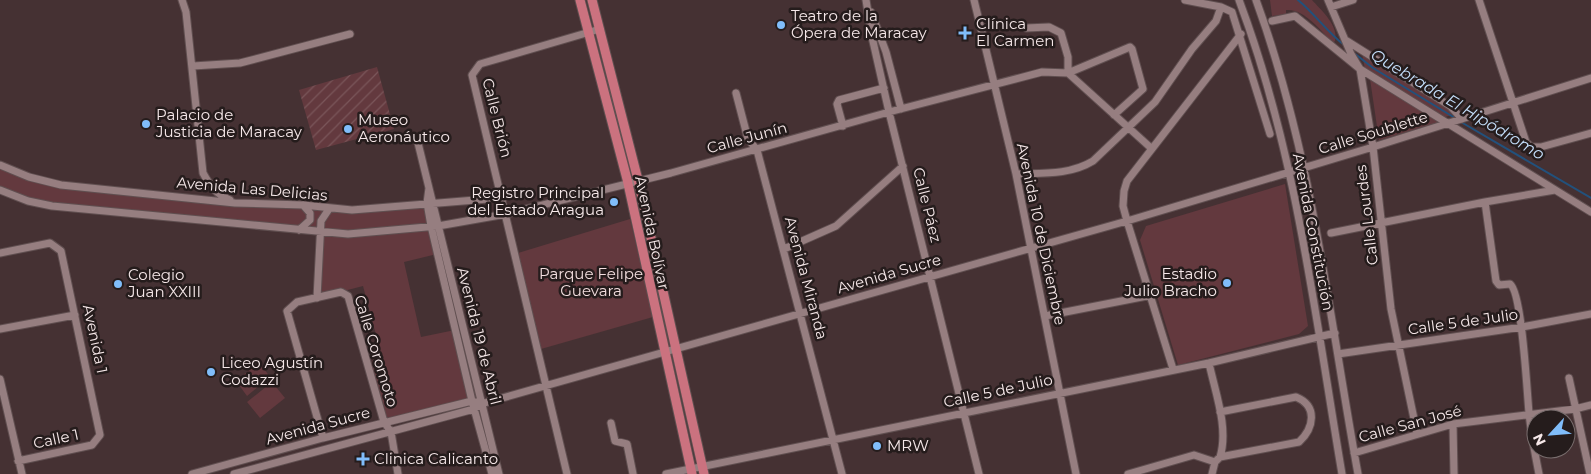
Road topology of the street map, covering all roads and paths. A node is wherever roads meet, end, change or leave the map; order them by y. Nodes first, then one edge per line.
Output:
1 (182, 0) edge
2 (580, 0) edge
3 (592, 0) edge
4 (866, 0) edge
5 (974, 0) edge
6 (1185, 0) edge
7 (1239, 0) edge
8 (1256, 0) edge
9 (1353, 0) edge
10 (1479, 0) edge
11 (1330, 4) edge
12 (1221, 7) junction
13 (1272, 21) dead end
14 (1026, 28) dead end
15 (600, 29) junction
16 (588, 32) junction
17 (350, 34) dead end
18 (1241, 34) junction
19 (1347, 42) junction
20 (193, 66) junction
21 (1360, 69) junction
22 (1068, 74) junction
23 (1591, 78) edge
24 (995, 86) junction
25 (884, 88) junction
26 (736, 93) dead end
27 (1513, 102) junction
28 (901, 109) junction
29 (889, 112) junction
30 (1114, 115) junction
31 (1462, 119) junction
32 (1450, 123) junction
33 (843, 126) junction
34 (1129, 128) junction
35 (1591, 133) edge
36 (1270, 134) dead end
37 (418, 142) dead end
38 (1373, 147) junction
39 (1151, 148) junction
40 (757, 150) junction
41 (0, 165) edge
42 (903, 166) junction
43 (1305, 168) junction
44 (1289, 172) junction
45 (1016, 174) junction
46 (638, 180) junction
47 (628, 182) junction
48 (500, 188) junction
49 (0, 190) edge
50 (1555, 190) junction
51 (234, 202) junction
52 (1484, 202) junction
53 (430, 203) junction
54 (303, 205) junction
55 (329, 209) junction
56 (1591, 212) edge
57 (506, 214) junction
58 (1127, 221) junction
59 (1381, 222) junction
60 (434, 226) junction
61 (299, 230) junction
62 (319, 232) junction
63 (1331, 233) dead end
64 (1032, 247) junction
65 (784, 249) junction
66 (0, 253) edge
67 (931, 276) junction
68 (1152, 295) junction
69 (317, 298) junction
70 (802, 313) junction
71 (1591, 314) edge
72 (75, 315) junction
73 (1045, 316) junction
74 (1522, 327) junction
75 (0, 329) edge
76 (1335, 333) junction
77 (1319, 336) junction
78 (1399, 345) junction
79 (676, 350) junction
80 (664, 354) junction
81 (1338, 354) junction
82 (1209, 363) junction
83 (1173, 369) junction
84 (1569, 378) dead end
85 (0, 379) edge
86 (547, 386) junction
87 (1061, 392) junction
88 (472, 401) junction
89 (3, 404) edge
90 (481, 404) junction
91 (1591, 405) edge
92 (474, 409) junction
93 (1529, 409) edge
94 (1575, 409) joint
95 (964, 412) junction
96 (1220, 412) junction
97 (1576, 413) edge
98 (1526, 415) edge
99 (384, 422) junction
100 (611, 423) dead end
101 (1453, 424) junction
102 (391, 432) junction
103 (1417, 433) junction
104 (323, 438) junction
105 (834, 439) junction
106 (98, 440) joint
107 (1354, 453) junction
108 (1536, 459) edge
109 (1217, 460) junction
110 (18, 461) junction
111 (703, 471) edge
112 (252, 472) edge
113 (691, 472) edge
114 (22, 474) edge
115 (192, 474) edge
116 (234, 474) edge
117 (398, 474) edge
118 (492, 474) edge
119 (499, 474) edge
120 (567, 474) edge
121 (633, 474) edge
122 (666, 474) edge
123 (842, 474) edge
124 (978, 474) edge
125 (1076, 474) edge
126 (1128, 474) edge
127 (1212, 474) edge
128 (1342, 474) edge
129 (1358, 474) edge
130 (1454, 474) edge
131 (1539, 474) edge
132 (1590, 474) edge

1 - 20 street
2 - 16 main road, Avenida Bolívar
3 - 15 main road, Avenida Bolívar
4 - 25 street, Calle Páez
4 - 28 street
5 - 24 street, Avenida 10 de Diciembre
6 - 12 street
7 - 44 street, Avenida Constitución
8 - 43 street, Avenida Constitución
9 - 11 street
10 - 27 street
11 - 19 street, Calle Lourdes
12 - 18 street
12 - 34 street
13 - 21 street
14 - 22 street
15 - 16 street, Calle Brión
15 - 46 main road, Avenida Bolívar
16 - 47 main road, Avenida Bolívar
16 - 48 street, Calle Brión
17 - 20 street
18 - 36 street
18 - 39 street
19 - 21 street, Calle Lourdes
19 - 31 street
20 - 51 street
21 - 32 street
21 - 38 street, Calle Lourdes
22 - 24 street, Calle Junín
22 - 30 street
22 - 30 street
23 - 27 street, Calle Soublette
24 - 28 street, Calle Junín
24 - 45 street, Avenida 10 de Diciembre
25 - 29 street, Calle Páez
25 - 33 street
26 - 40 street, Avenida Miranda
27 - 31 street, Calle Soublette
27 - 35 street
28 - 29 street, Calle Junín
29 - 33 street, Calle Junín
29 - 42 street, Calle Páez
30 - 34 street
31 - 32 street, Calle Soublette
32 - 38 street, Calle Soublette
32 - 50 street
33 - 40 street, Calle Junín
34 - 39 street
34 - 45 street
37 - 53 street, Avenida 19 de Abril
38 - 43 street, Calle Soublette
38 - 59 street, Calle Lourdes
39 - 58 street
40 - 46 street, Calle Junín
40 - 65 street, Avenida Miranda
41 - 51 street, Avenida Las Delicias
42 - 65 street
42 - 67 street, Calle Páez
43 - 44 street, Avenida Sucre
43 - 76 street, Avenida Constitución
44 - 58 street, Avenida Sucre
44 - 77 street, Avenida Constitución
45 - 64 street, Avenida 10 de Diciembre
46 - 47 street, Calle Junín
46 - 79 main road, Avenida Bolívar
47 - 57 street, Calle Junín
47 - 80 main road, Avenida Bolívar
48 - 53 street, Avenida Las Delicias
48 - 57 street, Calle Brión
49 - 61 street
50 - 52 street
50 - 56 street
51 - 54 street, Avenida Las Delicias
52 - 59 street
52 - 74 street
53 - 55 street, Avenida Las Delicias
53 - 60 street, Avenida 19 de Abril
54 - 55 street, Avenida Las Delicias
54 - 61 street
55 - 62 street
57 - 60 street
57 - 86 street, Calle Brión
58 - 64 street, Avenida Sucre
58 - 68 street
59 - 63 street
59 - 78 street, Calle Lourdes
60 - 62 street
60 - 88 street, Avenida 19 de Abril
60 - 90 street, Avenida 19 de Abril
61 - 62 street
62 - 69 street
64 - 67 street, Avenida Sucre
64 - 73 street, Avenida 10 de Diciembre
65 - 70 street, Avenida Miranda
66 - 72 street, Avenida 1
67 - 70 street, Avenida Sucre
67 - 95 street, Calle Páez
68 - 73 street
68 - 83 street
69 - 99 street, Calle Coromoto
69 - 104 street, Calle Coromoto
70 - 79 street, Avenida Sucre
70 - 105 street, Avenida Miranda
71 - 74 street, Calle 5 de Julio
72 - 75 street
72 - 106 street, Avenida 1
73 - 87 street, Avenida 10 de Diciembre
74 - 78 street, Calle 5 de Julio
74 - 93 street
76 - 77 street, Calle 5 de Julio
76 - 81 street, Avenida Constitución
77 - 82 street, Calle 5 de Julio
77 - 128 street, Avenida Constitución
78 - 81 street, Calle 5 de Julio
78 - 103 street, Calle Lourdes
79 - 80 street, Avenida Sucre
79 - 111 main road, Avenida Bolívar
80 - 86 street, Avenida Sucre
80 - 113 main road, Avenida Bolívar
81 - 107 street, Avenida Constitución
82 - 83 street, Calle 5 de Julio
82 - 96 street
83 - 87 street, Calle 5 de Julio
84 - 94 street
85 - 89 street
86 - 90 street, Avenida Sucre
86 - 120 street, Calle Brión
87 - 95 street, Calle 5 de Julio
87 - 125 street, Avenida 10 de Diciembre
88 - 90 street
88 - 92 street, Avenida 19 de Abril
88 - 99 street, Avenida Sucre
89 - 110 street
90 - 92 street, Avenida Sucre
90 - 119 street, Avenida 19 de Abril
91 - 94 street, Calle San José
92 - 102 street, Avenida Sucre
92 - 118 street, Avenida 19 de Abril
95 - 105 street, Calle 5 de Julio
95 - 124 street, Calle Páez
96 - 109 street
96 - 109 street
97 - 132 street
98 - 101 street, Calle San José
99 - 102 street, Calle Coromoto
99 - 104 street, Avenida Sucre
100 - 121 street
101 - 103 street, Calle San José
101 - 130 street
102 - 112 street, Avenida Sucre
102 - 117 street, Calle Coromoto
103 - 107 street, Calle San José
104 - 115 street, Avenida Sucre
105 - 111 street, Calle 5 de Julio
105 - 123 street, Avenida Miranda
106 - 110 street, Calle 1
107 - 129 street, Avenida Constitución
108 - 131 street
109 - 126 street
109 - 127 street
110 - 114 street
111 - 113 street, Calle 5 de Julio
112 - 116 street, Avenida Sucre
113 - 122 street, Calle 5 de Julio

